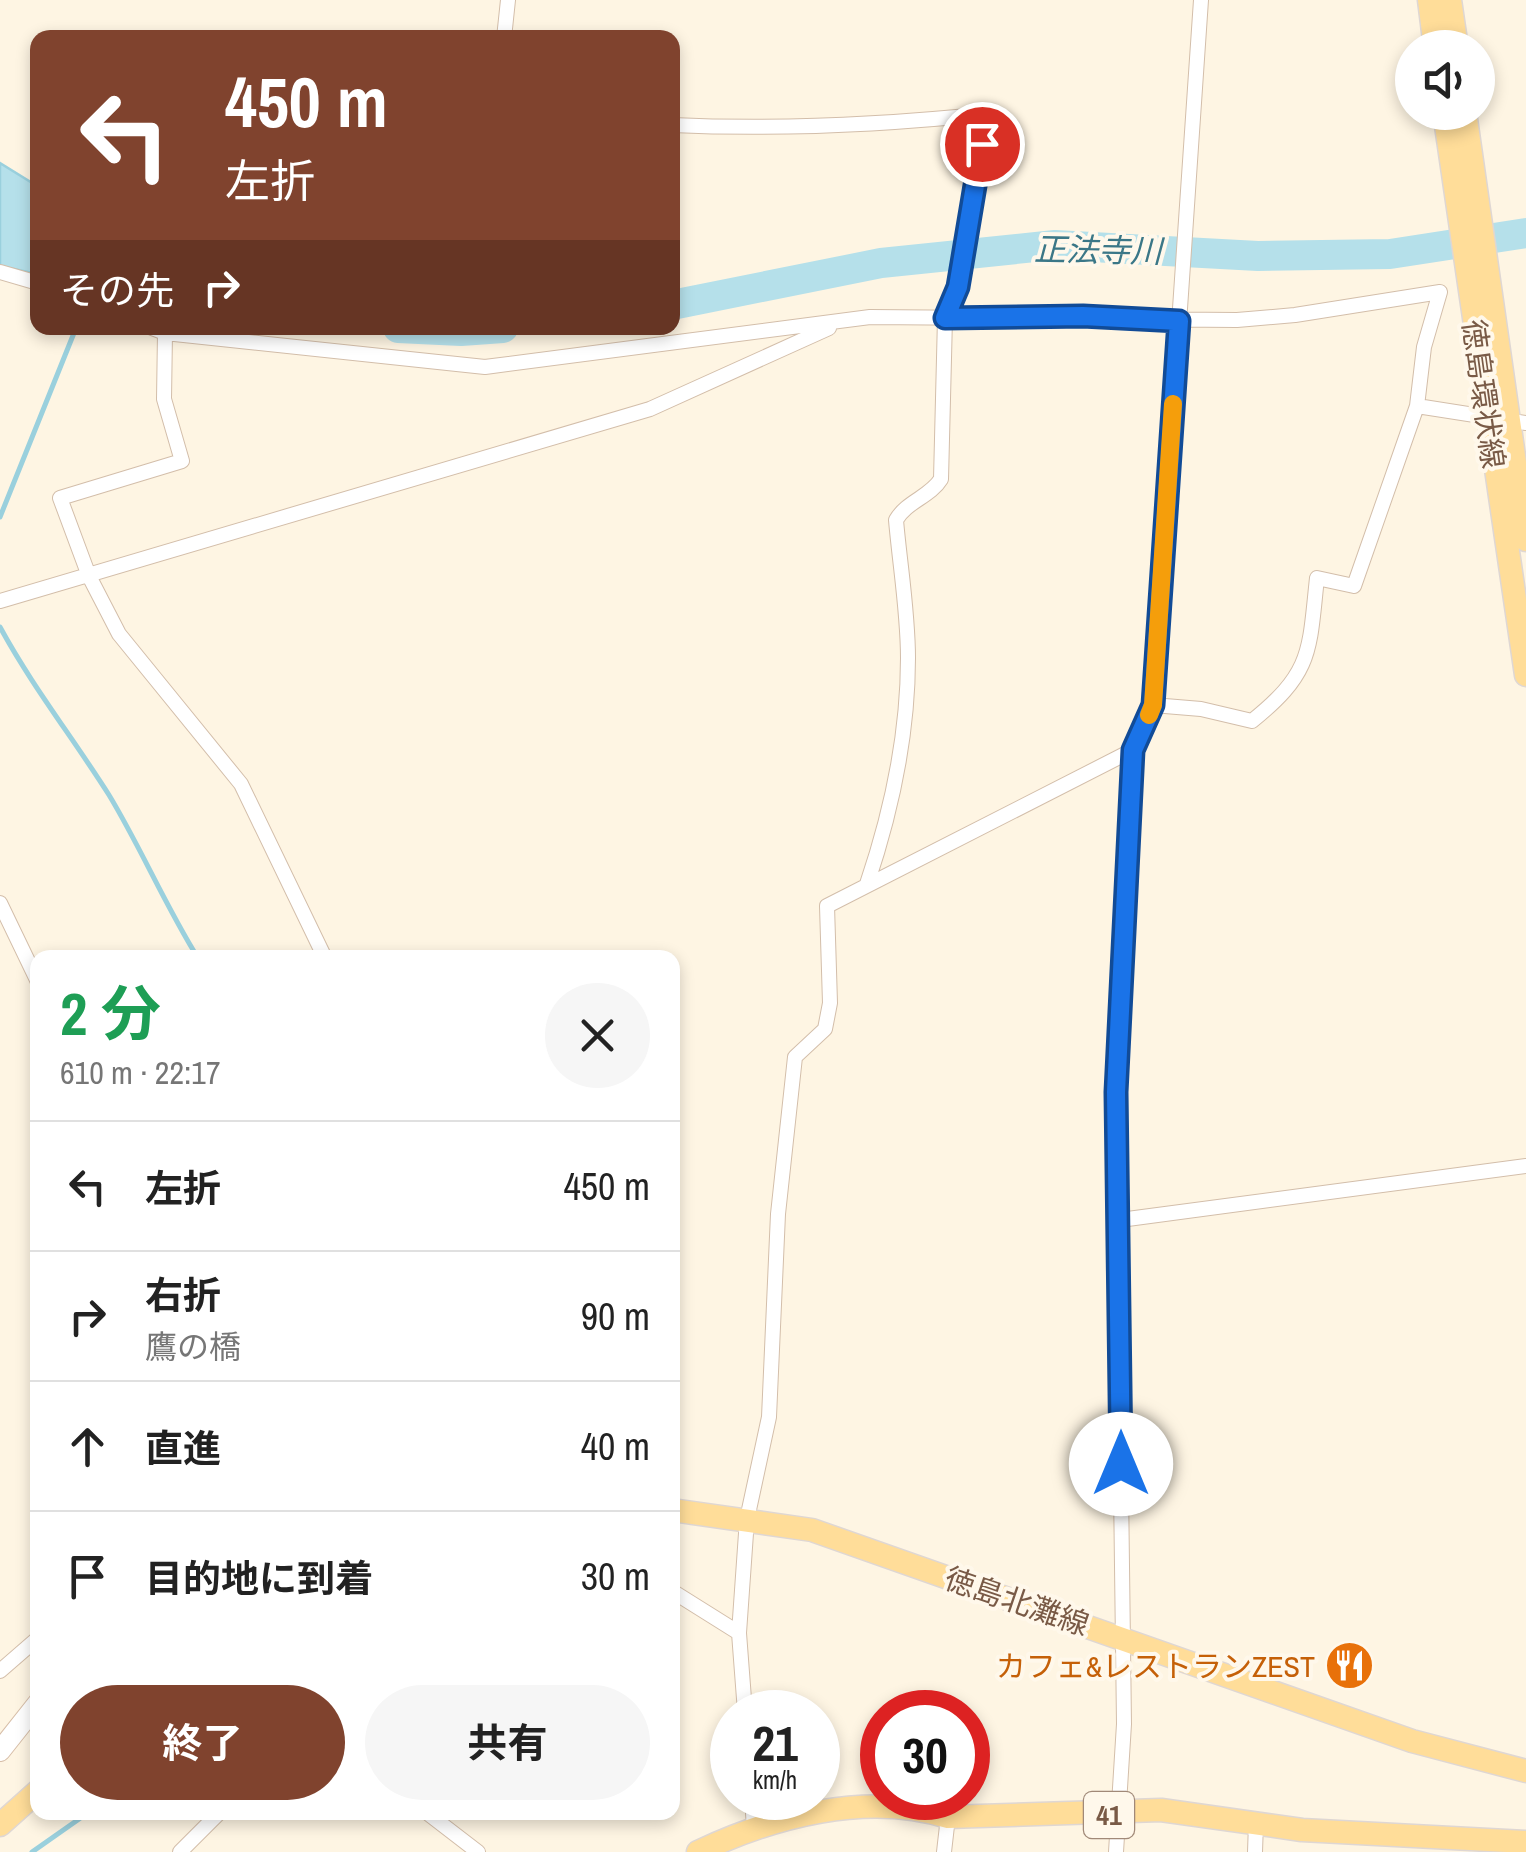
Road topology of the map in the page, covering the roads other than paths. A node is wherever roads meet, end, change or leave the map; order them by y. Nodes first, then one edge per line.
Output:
1 (508, 0) edge
2 (1200, 0) edge
3 (1429, 0) edge
4 (1450, 0) edge
5 (505, 30) edge
6 (1433, 30) edge
7 (1454, 30) edge
8 (680, 125) edge
9 (1449, 130) edge
10 (1465, 130) edge
11 (1466, 198) junction
12 (0, 272) edge
13 (30, 280) edge
14 (1475, 284) junction
15 (1440, 292) junction
16 (945, 318) junction
17 (847, 320) junction
18 (1179, 321) junction
19 (158, 335) edge
20 (202, 335) edge
21 (1417, 406) junction
22 (1507, 419) edge
23 (1526, 540) edge
24 (90, 576) junction
25 (0, 601) edge
26 (1526, 675) edge
27 (1153, 705) junction
28 (1133, 750) junction
29 (867, 884) junction
30 (0, 904) edge
31 (321, 950) edge
32 (30, 966) edge
33 (1526, 1166) edge
34 (1120, 1220) junction
35 (680, 1511) edge
36 (747, 1519) junction
37 (680, 1596) edge
38 (739, 1632) junction
39 (1121, 1636) junction
40 (30, 1645) edge
41 (0, 1670) edge
42 (743, 1690) edge
43 (30, 1713) edge
44 (0, 1751) edge
45 (1526, 1771) edge
46 (29, 1798) edge
47 (860, 1811) edge
48 (1120, 1815) junction
49 (990, 1817) edge
50 (212, 1820) edge
51 (436, 1820) edge
52 (753, 1820) edge
53 (948, 1820) edge
54 (1256, 1823) junction
55 (0, 1826) edge
56 (754, 1828) junction
57 (1526, 1842) edge
58 (180, 1852) edge
59 (478, 1852) edge
60 (698, 1852) edge
61 (944, 1852) edge
62 (1116, 1852) edge
63 (1255, 1852) edge

1 - 5 street
2 - 18 street
3 - 6 main road
4 - 7 main road
8 - 16 street
9 - 11 main road, 徳島環状線
10 - 11 main road, 徳島環状線
11 - 14 main road, 徳島環状線
12 - 13 street
14 - 15 street
14 - 22 main road, 徳島環状線
15 - 18 street
15 - 21 street
16 - 17 street
16 - 18 street
16 - 29 street
17 - 20 street
17 - 24 street
18 - 27 street
19 - 24 street
21 - 22 street
21 - 27 street
22 - 23 main road, 徳島環状線
22 - 26 main road, 徳島環状線
24 - 25 street
24 - 31 street
27 - 28 street
28 - 29 street
28 - 34 street
29 - 36 street
30 - 32 street
33 - 34 street
34 - 39 street
35 - 36 main road, 徳島北灘線
36 - 38 street
36 - 39 main road, 徳島北灘線
37 - 38 street
38 - 42 street
39 - 45 main road, 徳島北灘線
39 - 48 street
40 - 41 street
43 - 44 street
46 - 55 main road
47 - 56 main road, 41
48 - 49 main road, 41
48 - 54 main road, 41
48 - 62 street
50 - 58 street
51 - 59 street
52 - 56 street
53 - 61 street
54 - 57 main road, 41
54 - 63 street
56 - 60 main road, 41

